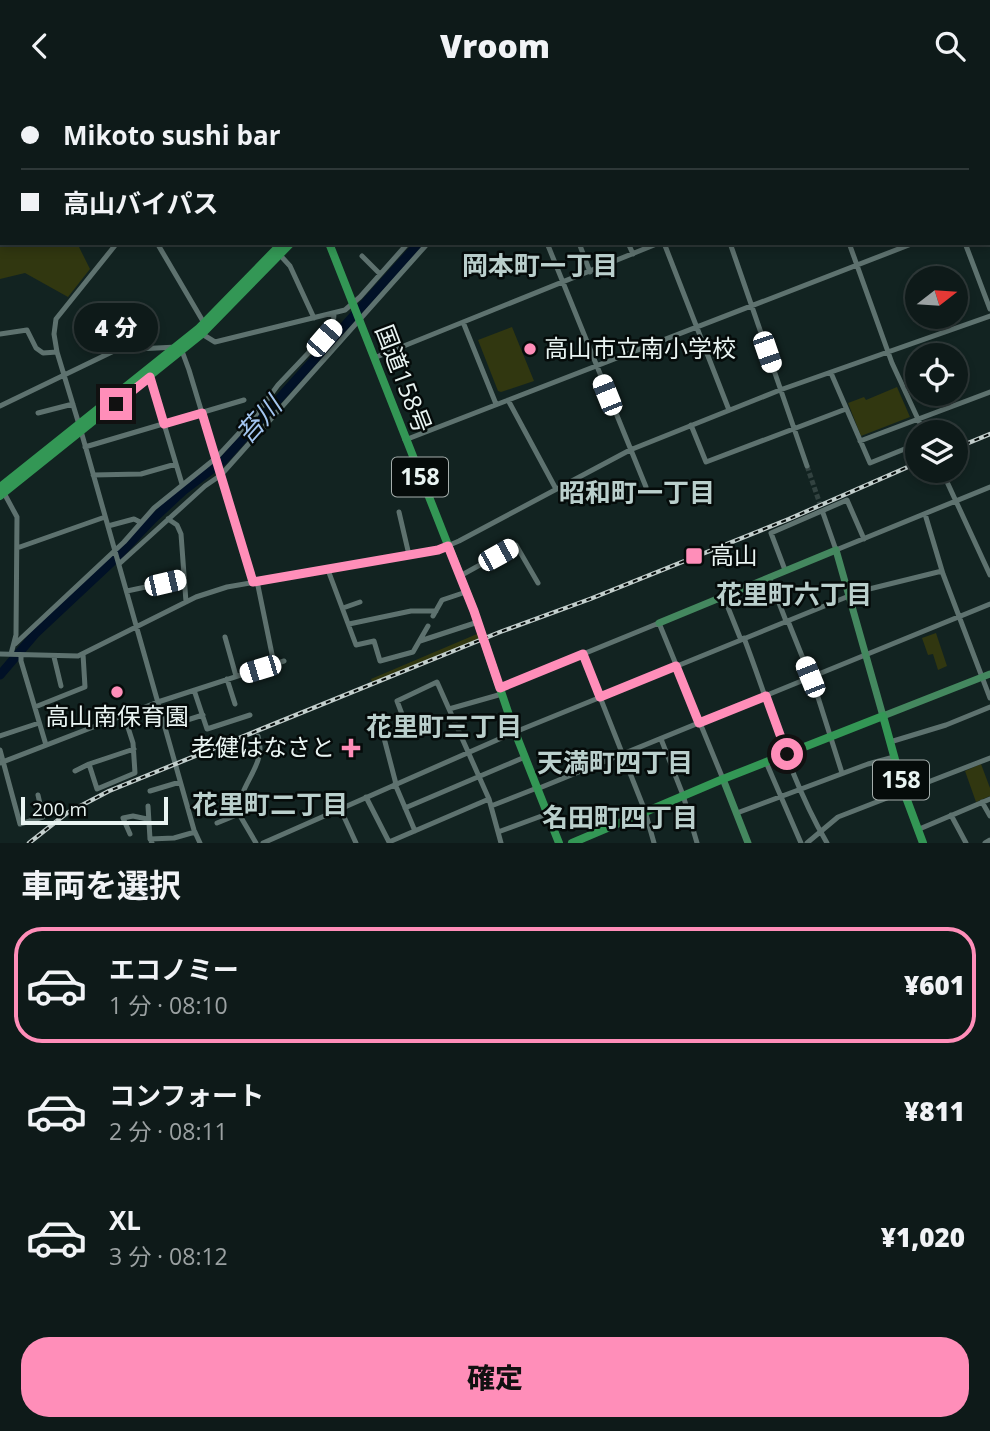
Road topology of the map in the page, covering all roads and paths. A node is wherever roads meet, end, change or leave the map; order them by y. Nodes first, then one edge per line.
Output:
1 (115, 245) edge
2 (158, 245) edge
3 (280, 245) edge
4 (288, 245) edge
5 (330, 245) edge
6 (406, 245) edge
7 (426, 245) edge
8 (548, 245) edge
9 (580, 245) edge
10 (629, 245) edge
11 (656, 245) edge
12 (662, 245) edge
13 (731, 245) edge
14 (850, 245) edge
15 (909, 245) edge
16 (966, 245) edge
17 (633, 254) junction
18 (280, 255) junction
19 (362, 256) dead end
20 (856, 265) junction
21 (590, 272) junction
22 (380, 274) junction
23 (563, 283) junction
24 (353, 305) junction
25 (752, 306) junction
26 (990, 309) edge
27 (334, 314) junction
28 (990, 316) edge
29 (314, 318) junction
30 (359, 320) junction
31 (463, 322) junction
32 (204, 323) junction
33 (698, 326) junction
34 (0, 334) edge
35 (202, 334) junction
36 (179, 349) junction
37 (57, 352) junction
38 (888, 353) junction
39 (374, 358) junction
40 (595, 366) junction
41 (831, 373) junction
42 (64, 374) junction
43 (150, 377) junction
44 (780, 390) junction
45 (990, 392) edge
46 (244, 400) dead end
47 (508, 400) junction
48 (74, 404) junction
49 (496, 404) junction
50 (0, 405) edge
51 (846, 409) junction
52 (729, 410) junction
53 (38, 413) dead end
54 (202, 413) junction
55 (917, 418) junction
56 (164, 424) junction
57 (691, 425) junction
58 (80, 428) junction
59 (793, 429) junction
60 (405, 440) junction
61 (860, 441) junction
62 (85, 447) junction
63 (905, 449) edge
64 (630, 450) junction
65 (216, 459) junction
66 (176, 464) junction
67 (807, 466) tunnel mouth
68 (220, 474) junction
69 (93, 475) junction
70 (948, 483) edge
71 (182, 484) junction
72 (646, 487) dead end
73 (990, 487) edge
74 (1, 489) edge
75 (556, 489) junction
76 (956, 501) junction
77 (399, 512) dead end
78 (823, 513) tunnel mouth
79 (925, 514) junction
80 (105, 517) junction
81 (168, 519) junction
82 (140, 522) junction
83 (108, 526) junction
84 (864, 539) junction
85 (448, 546) junction
86 (17, 548) junction
87 (116, 550) junction
88 (836, 550) junction
89 (409, 555) junction
90 (119, 563) junction
91 (328, 570) junction
92 (785, 570) junction
93 (942, 571) junction
94 (990, 575) edge
95 (460, 576) junction
96 (769, 577) junction
97 (183, 579) junction
98 (255, 581) junction
99 (538, 583) dead end
100 (127, 591) junction
101 (466, 592) junction
102 (723, 595) junction
103 (849, 595) junction
104 (186, 602) junction
105 (360, 602) dead end
106 (990, 604) edge
107 (343, 608) junction
108 (960, 617) junction
109 (787, 621) junction
110 (478, 622) junction
111 (659, 622) junction
112 (349, 624) junction
113 (428, 626) dead end
114 (137, 628) junction
115 (225, 637) dead end
116 (743, 639) junction
117 (419, 641) junction
118 (15, 644) junction
119 (0, 654) edge
120 (11, 654) junction
121 (83, 654) junction
122 (583, 654) junction
123 (21, 655) junction
124 (865, 655) junction
125 (54, 657) junction
126 (284, 661) dead end
127 (274, 664) junction
128 (676, 666) junction
129 (986, 675) edge
130 (236, 676) junction
131 (810, 677) junction
132 (227, 679) junction
133 (61, 686) dead end
134 (194, 690) junction
135 (501, 691) junction
136 (766, 696) junction
137 (600, 697) junction
138 (990, 698) edge
139 (158, 702) junction
140 (234, 704) dead end
141 (35, 707) junction
142 (990, 707) edge
143 (449, 709) junction
144 (124, 715) junction
145 (203, 715) junction
146 (250, 715) dead end
147 (883, 716) junction
148 (39, 723) junction
149 (699, 723) junction
150 (165, 727) junction
151 (515, 732) junction
152 (0, 736) edge
153 (258, 736) dead end
154 (829, 737) junction
155 (661, 739) junction
156 (890, 742) junction
157 (46, 745) junction
158 (134, 749) junction
159 (0, 750) edge
160 (468, 753) junction
161 (787, 754) junction
162 (623, 755) junction
163 (525, 757) junction
164 (894, 757) junction
165 (990, 758) edge
166 (2, 762) edge
167 (766, 762) junction
168 (89, 764) junction
169 (75, 771) dead end
170 (842, 773) junction
171 (479, 777) junction
172 (723, 779) junction
173 (180, 782) junction
174 (395, 784) junction
175 (537, 788) junction
176 (800, 788) junction
177 (150, 791) dead end
178 (904, 792) junction
179 (38, 795) dead end
180 (683, 795) junction
181 (780, 796) junction
182 (366, 797) junction
183 (489, 799) junction
184 (990, 799) edge
185 (982, 802) junction
186 (148, 806) dead end
187 (491, 806) junction
188 (340, 808) junction
189 (405, 808) junction
190 (645, 811) junction
191 (737, 813) junction
192 (239, 814) junction
193 (547, 814) junction
194 (951, 815) junction
195 (990, 816) edge
196 (147, 819) junction
197 (217, 824) dead end
198 (917, 829) junction
199 (415, 831) junction
200 (195, 832) junction
201 (498, 832) junction
202 (820, 832) junction
203 (131, 834) dead end
204 (990, 840) edge
205 (151, 841) edge
206 (200, 843) edge
207 (256, 843) edge
208 (263, 843) edge
209 (356, 843) edge
210 (501, 843) edge
211 (559, 843) edge
212 (572, 843) edge
213 (654, 843) edge
214 (697, 843) edge
215 (748, 843) edge
216 (801, 843) edge
217 (807, 843) edge
218 (827, 843) edge
219 (923, 843) edge
220 (966, 843) edge
221 (985, 843) edge

1 - 37 street
2 - 32 street
3 - 32 highway
4 - 18 highway
5 - 24 highway, 国道158号 / 158
6 - 22 street
7 - 30 street
8 - 23 street
9 - 21 street
10 - 17 street
11 - 17 street
12 - 33 street
13 - 25 street
14 - 20 street
15 - 20 street
16 - 26 street
17 - 21 street
18 - 29 street
18 - 35 highway
19 - 22 street
20 - 25 street
20 - 38 street
21 - 23 street
22 - 24 street
23 - 31 street
23 - 40 street
24 - 27 street
24 - 30 highway, 国道158号 / 158
25 - 33 street
25 - 44 street
27 - 29 street
27 - 65 street
28 - 38 street
29 - 35 street
30 - 39 highway, 国道158号 / 158
30 - 68 street
31 - 39 street
31 - 49 street
32 - 36 highway
33 - 40 street
33 - 52 street
34 - 37 street
35 - 36 highway
36 - 42 street
36 - 43 highway
36 - 54 street
36 - 58 highway
37 - 42 street
38 - 41 street
38 - 55 street
39 - 60 highway, 国道158号 / 158
40 - 47 street
40 - 64 street
41 - 44 street
41 - 51 street
42 - 48 street
42 - 50 street
43 - 56 street
43 - 58 highway
44 - 52 street
44 - 59 street
45 - 55 street
46 - 54 street
47 - 49 street
47 - 75 street
48 - 53 street
48 - 58 street
49 - 60 street
51 - 59 street
51 - 61 street
52 - 57 street
54 - 56 street
54 - 65 street
55 - 61 street
56 - 62 street
56 - 66 street
57 - 59 street
57 - 64 street
58 - 62 street
58 - 74 highway
59 - 67 street
60 - 85 highway, 国道158号 / 158
61 - 63 street
62 - 69 street
64 - 72 street
64 - 75 street
65 - 68 street
65 - 71 street
66 - 69 street
66 - 71 street
68 - 81 street
68 - 98 street
69 - 80 street
70 - 76 street
71 - 82 street
73 - 76 street
74 - 86 street
75 - 85 street
76 - 79 street
76 - 94 street
77 - 89 street
78 - 88 street
79 - 84 street
79 - 93 street
80 - 83 street
80 - 86 street
81 - 90 street
81 - 97 street
82 - 83 street
82 - 87 street
83 - 87 street
84 - 88 street
84 - 92 street
85 - 89 street
85 - 95 highway, 国道158号 / 158
86 - 118 street
87 - 90 street
87 - 118 street
88 - 92 main road
88 - 103 main road
89 - 91 street
90 - 100 street
91 - 98 street
91 - 107 street
92 - 96 main road
93 - 103 street
93 - 108 street
95 - 99 street
95 - 101 highway, 国道158号 / 158
96 - 102 main road
96 - 109 street
97 - 100 street
97 - 104 street
98 - 104 street
98 - 127 street
100 - 114 street
101 - 110 highway, 国道158号 / 158
101 - 112 street
102 - 111 main road
102 - 116 street
103 - 109 street
103 - 124 main road
104 - 114 street
105 - 107 street
106 - 108 street
107 - 112 street
108 - 124 street
108 - 129 street
109 - 116 street
109 - 131 street
110 - 117 street
110 - 135 highway, 国道158号 / 158
111 - 122 street
111 - 128 street
112 - 117 street
113 - 117 street
114 - 121 street
114 - 139 street
115 - 130 street
116 - 128 street
116 - 136 street
118 - 120 street
119 - 120 street
120 - 123 street
121 - 125 street
121 - 141 street
122 - 135 street
122 - 137 street
123 - 125 street
123 - 141 street
124 - 131 street
124 - 147 main road
125 - 133 street
126 - 127 street
127 - 130 street
128 - 137 street
128 - 149 street
129 - 138 street
129 - 147 main road
130 - 132 street
131 - 136 street
131 - 154 street
132 - 134 street
132 - 140 street
134 - 139 street
134 - 145 street
135 - 143 street
135 - 151 highway, 国道158号 / 158
136 - 149 street
136 - 161 street
137 - 151 street
137 - 162 street
139 - 144 street
139 - 150 street
141 - 148 street
142 - 156 street
143 - 160 street
143 - 174 street
144 - 157 street
144 - 158 street
145 - 146 street
145 - 150 street
147 - 154 highway
147 - 156 highway, 158
148 - 152 street
148 - 157 street
149 - 155 street
149 - 172 street
150 - 173 street
151 - 160 street
151 - 163 highway, 国道158号 / 158
153 - 192 street
154 - 161 highway
154 - 170 street
155 - 162 street
155 - 180 street
156 - 164 highway, 158
157 - 166 street
158 - 168 street
158 - 168 street
159 - 166 street
160 - 171 street
160 - 174 street
161 - 167 highway
161 - 176 street
162 - 175 street
162 - 190 street
163 - 171 street
163 - 175 highway, 国道158号 / 158
164 - 170 street
164 - 178 highway, 158
165 - 178 street
166 - 179 street
167 - 172 highway
167 - 181 street
168 - 169 street
170 - 176 street
171 - 183 street
171 - 189 street
172 - 180 highway
172 - 191 main road
173 - 177 street
173 - 200 street
174 - 182 street
174 - 189 street
175 - 187 street
175 - 193 highway, 国道158号 / 158
176 - 181 street
176 - 202 street
178 - 198 highway, 158
178 - 202 street
180 - 190 highway
180 - 214 street
181 - 191 street
181 - 216 street
182 - 188 street
182 - 199 street
183 - 187 street
183 - 199 street
184 - 185 street
185 - 194 street
185 - 195 street
186 - 196 street
187 - 201 street
188 - 208 street
188 - 209 street
189 - 199 street
190 - 212 highway
190 - 213 street
191 - 215 main road
192 - 197 street
192 - 207 street
193 - 201 street
193 - 211 highway, 国道158号 / 158
194 - 198 street
194 - 220 street
196 - 203 street
196 - 205 street
198 - 219 highway, 158
200 - 205 street
200 - 206 street
201 - 210 street
202 - 217 street
202 - 218 street
204 - 221 street

